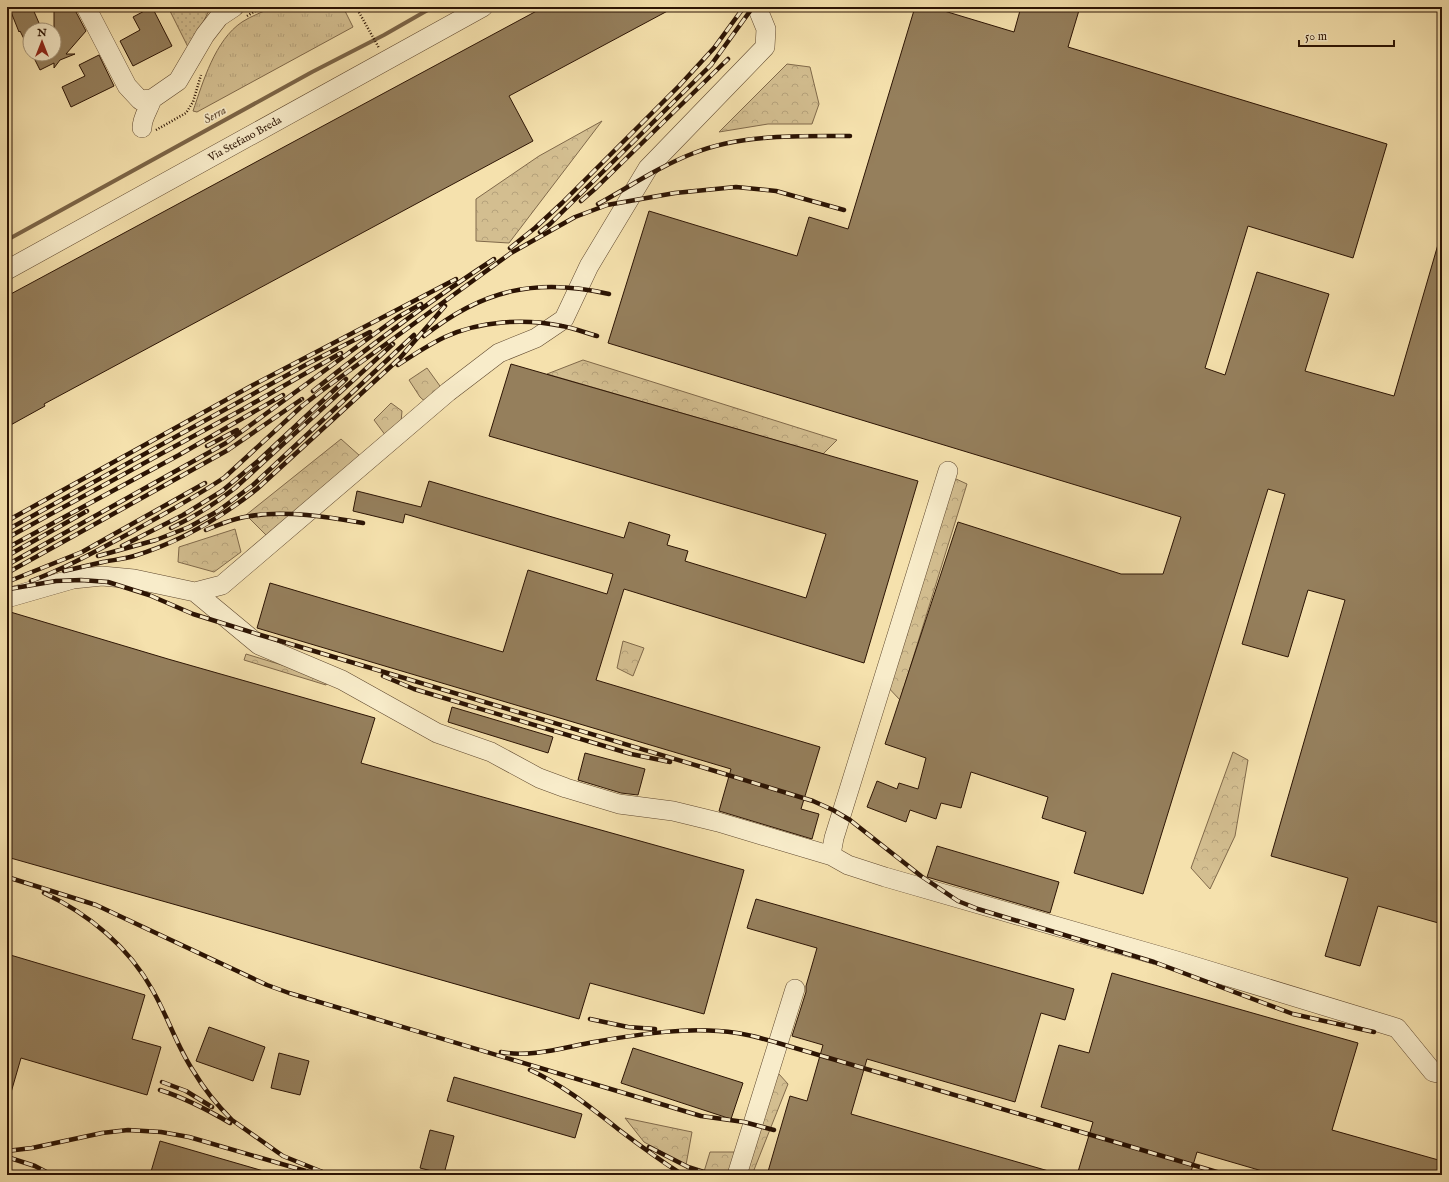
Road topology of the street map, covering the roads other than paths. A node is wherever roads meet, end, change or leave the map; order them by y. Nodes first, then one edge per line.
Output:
1 (86, 7) edge
2 (234, 7) edge
3 (483, 7) edge
4 (757, 7) edge
5 (152, 99) junction
6 (142, 128) dead end
7 (7, 270) edge
8 (948, 471) dead end
9 (195, 592) junction
10 (7, 598) edge
11 (832, 856) junction
12 (795, 989) dead end
13 (1442, 1074) edge
14 (737, 1175) edge

1 - 5 street
2 - 5 street
3 - 7 street, Via Stefano Breda
4 - 9 street
5 - 6 street
8 - 11 street
9 - 10 street
9 - 11 street
11 - 13 street
12 - 14 street

